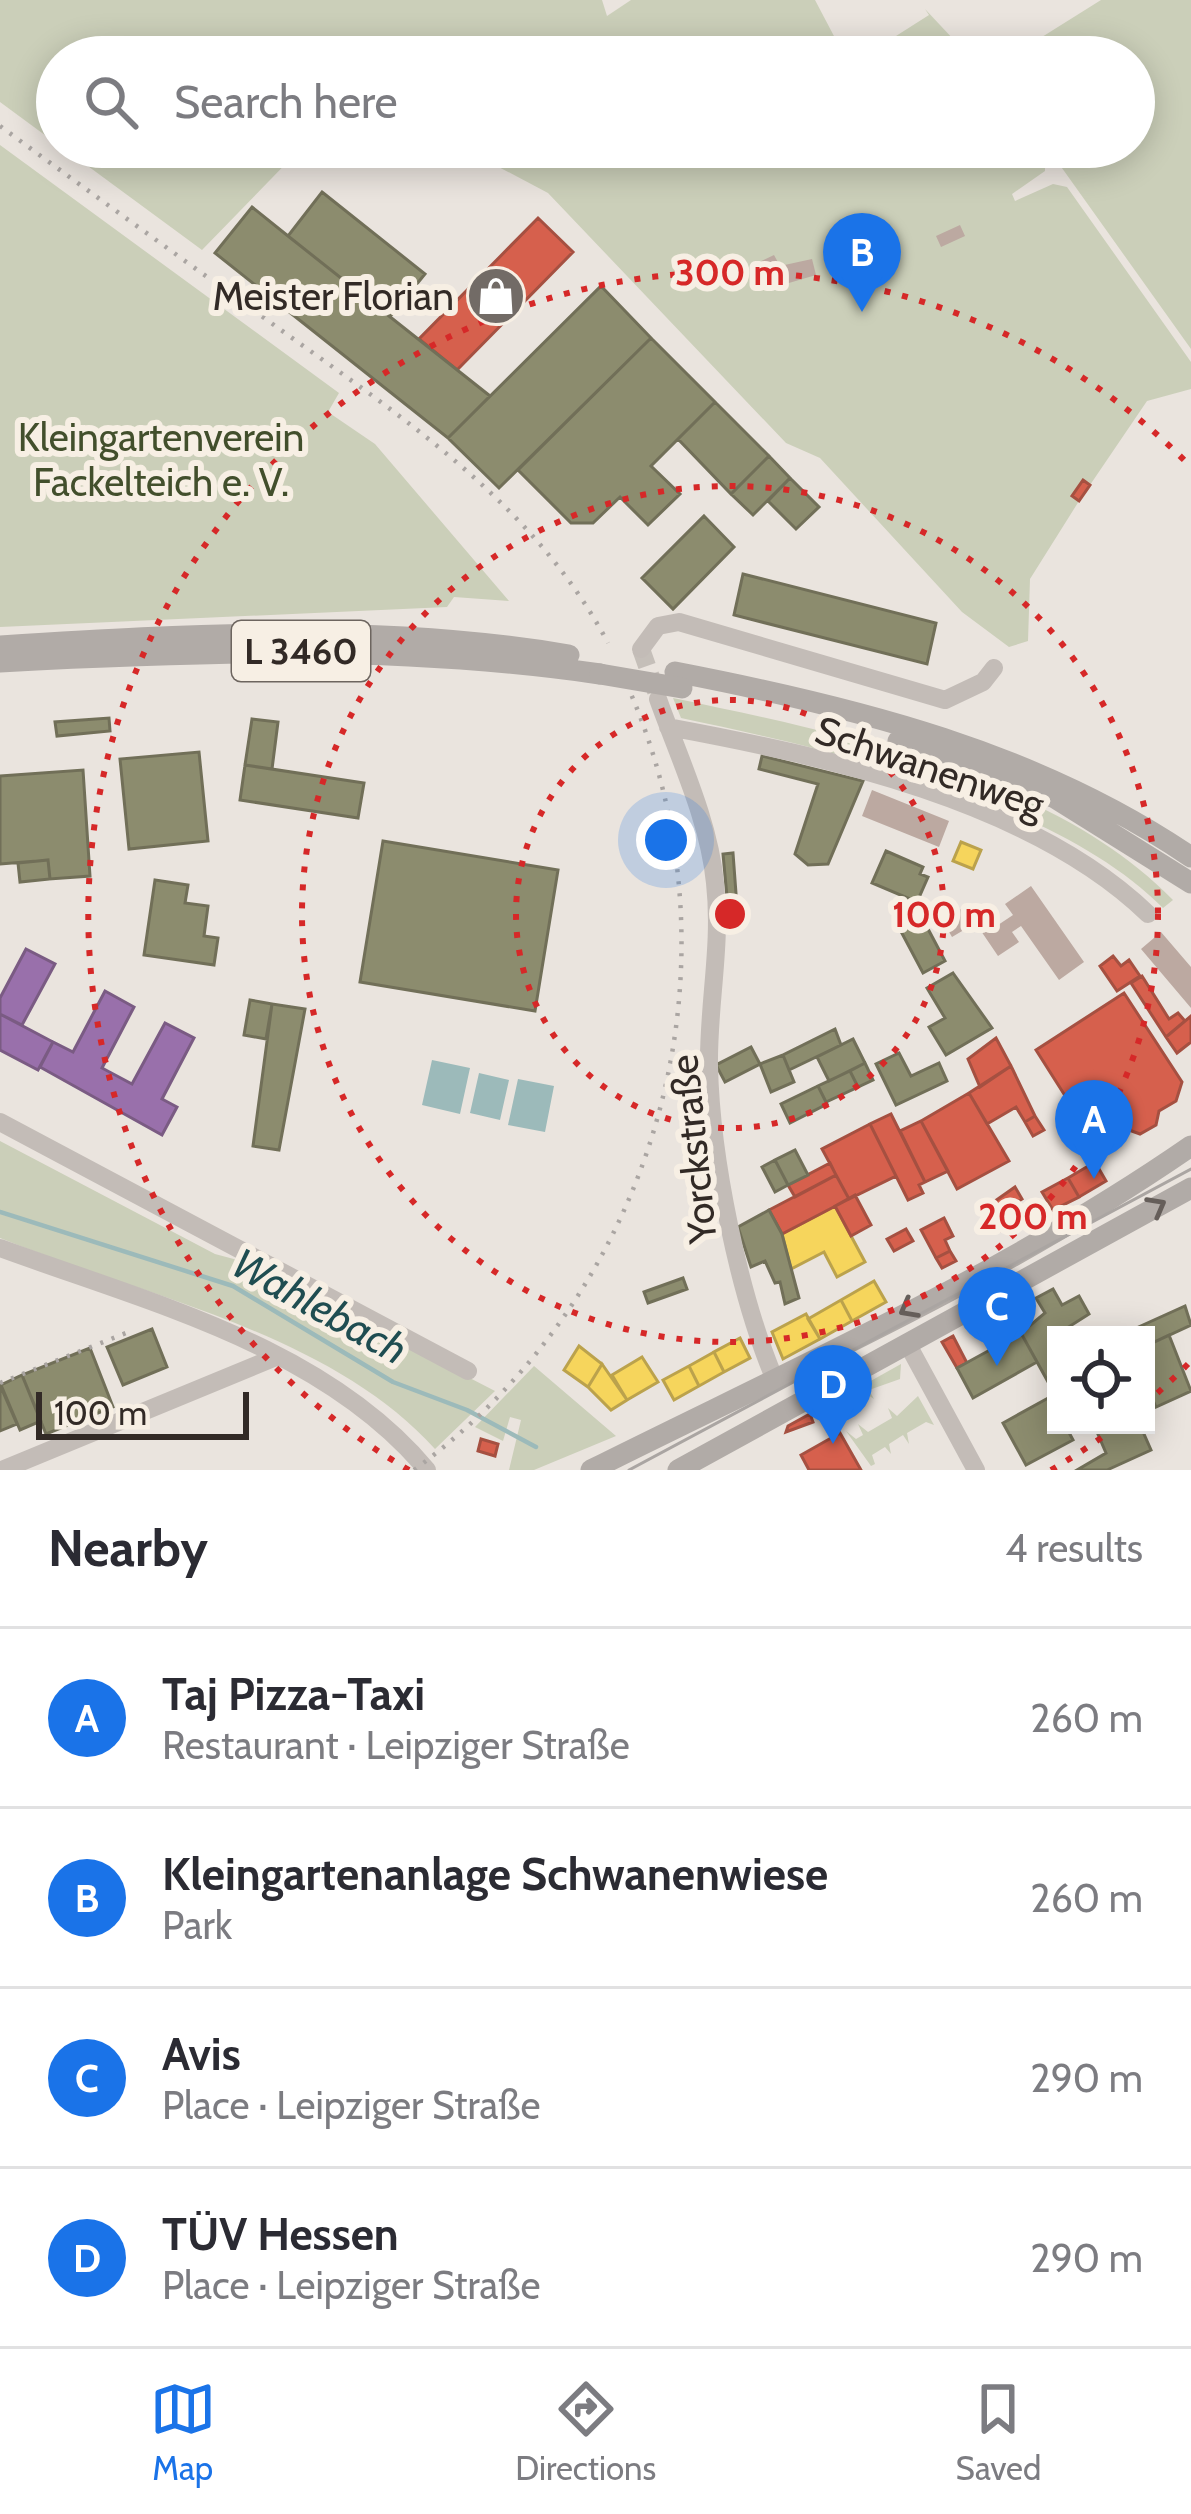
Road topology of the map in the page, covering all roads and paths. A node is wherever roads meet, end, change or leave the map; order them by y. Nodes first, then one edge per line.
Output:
1 (0, 646) edge
2 (641, 649) dead end
3 (0, 662) edge
4 (597, 666) junction
5 (994, 668) dead end
6 (679, 680) junction
7 (658, 699) tunnel mouth
8 (668, 727) junction
9 (1191, 857) edge
10 (1191, 883) edge
11 (1148, 914) dead end
12 (0, 1122) edge
13 (1191, 1146) edge
14 (1191, 1188) edge
15 (0, 1248) edge
16 (907, 1343) junction
17 (276, 1357) junction
18 (468, 1371) dead end
19 (775, 1380) junction
20 (2, 1470) edge
21 (427, 1470) edge
22 (591, 1470) edge
23 (678, 1470) edge
24 (976, 1470) edge

1 - 4 main road, L 3460
2 - 5 street
3 - 4 main road, L 3460
4 - 6 main road, L 3460, bridge
6 - 9 main road, L 3460
6 - 10 main road, L 3460
7 - 8 street, Yorckstraße
8 - 11 street, Schwanenweg
8 - 19 street, Yorckstraße
12 - 18 street
13 -> 19 main road
16 -> 14 main road
15 - 17 street
16 - 23 main road
16 - 24 street
17 - 20 street
17 - 21 street
19 - 22 main road

